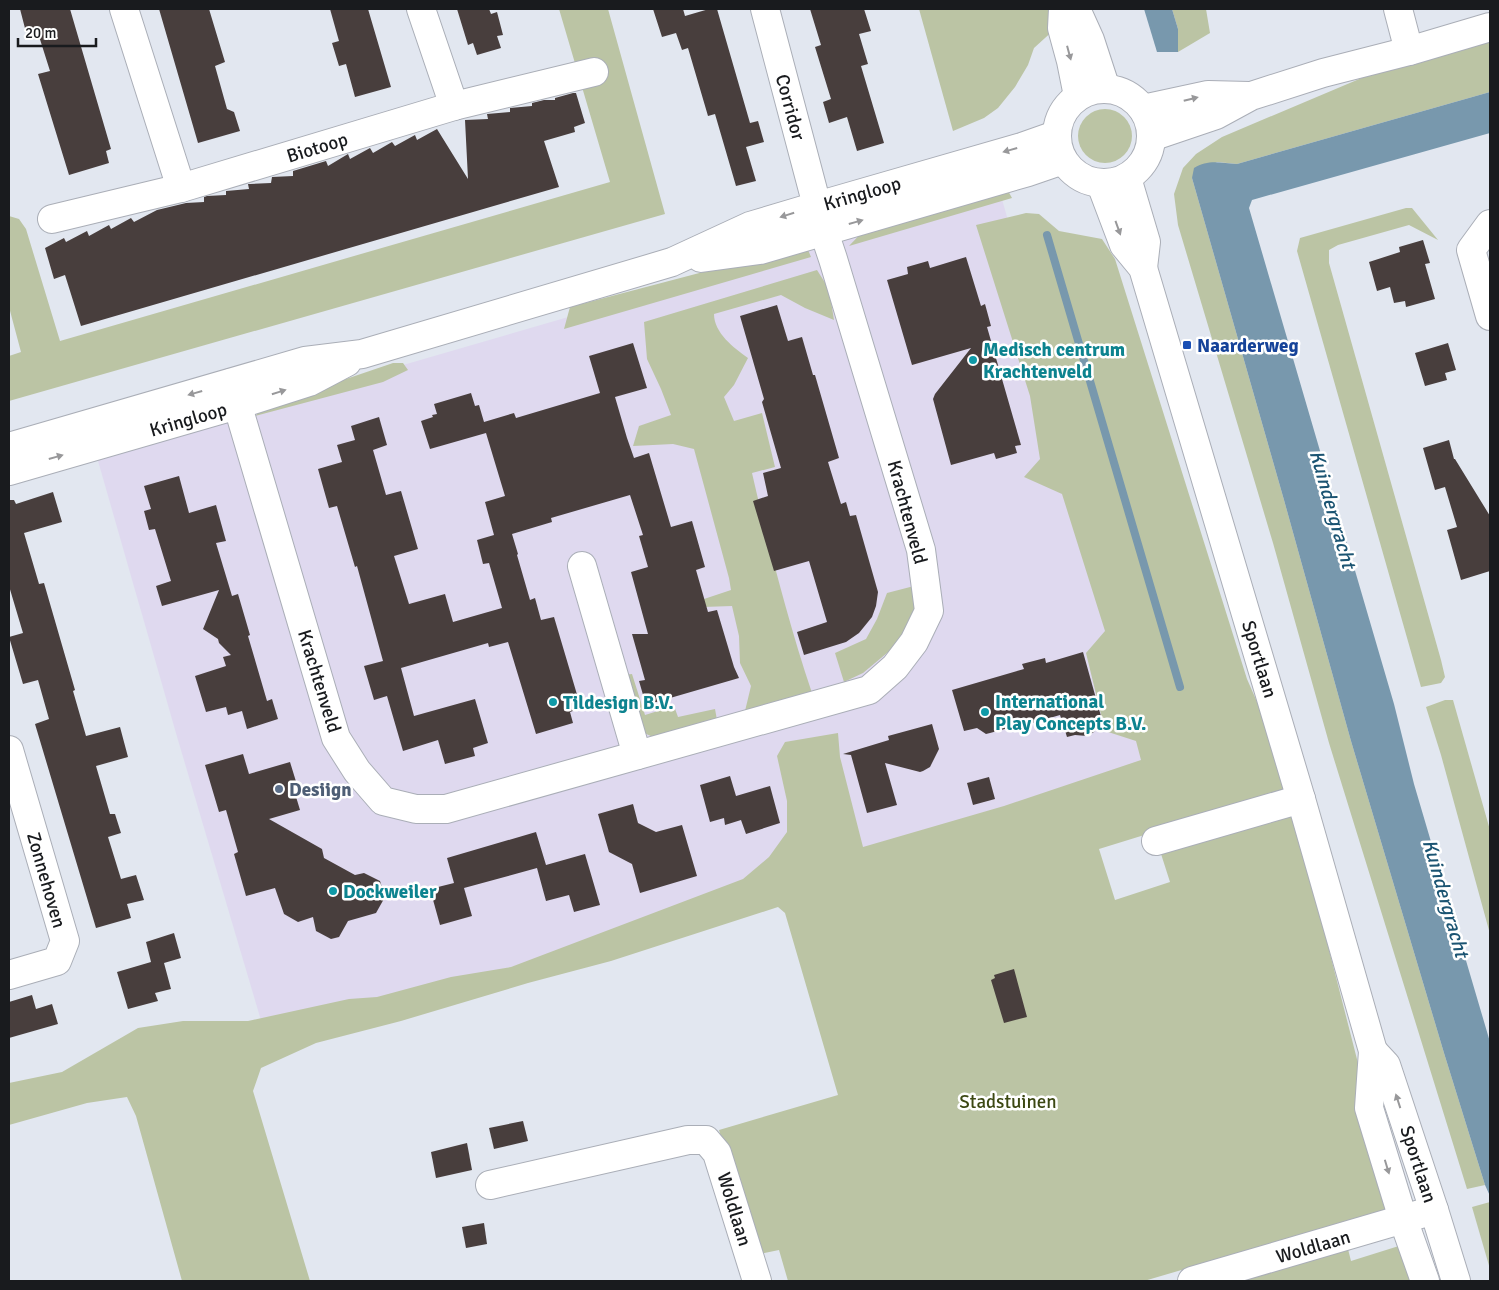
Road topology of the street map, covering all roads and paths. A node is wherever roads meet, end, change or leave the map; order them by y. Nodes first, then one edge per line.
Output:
1 (124, 9) edge
2 (421, 9) edge
3 (765, 9) edge
4 (1062, 9) edge
5 (1076, 9) edge
6 (1398, 9) edge
7 (1490, 27) edge
8 (1409, 51) junction
9 (594, 72) dead end
10 (1106, 89) junction
11 (1078, 96) junction
12 (1251, 96) junction
13 (454, 106) junction
14 (1143, 109) junction
15 (1151, 137) junction
16 (1060, 147) junction
17 (1127, 178) junction
18 (1101, 184) junction
19 (181, 188) junction
20 (817, 206) junction
21 (52, 219) dead end
22 (1490, 224) edge
23 (824, 232) junction
24 (672, 262) junction
25 (1143, 268) junction
26 (1490, 316) edge
27 (234, 394) junction
28 (9, 447) edge
29 (9, 471) edge
30 (582, 566) dead end
31 (9, 750) edge
32 (637, 755) junction
33 (1301, 799) junction
34 (1156, 841) dead end
35 (9, 974) edge
36 (1373, 1051) junction
37 (490, 1185) dead end
38 (1434, 1210) junction
39 (1403, 1219) junction
40 (757, 1281) edge
41 (1192, 1281) edge
42 (1425, 1281) edge
43 (1456, 1281) edge

1 - 19 street
2 - 13 street
3 - 20 street, Corridor
4 -> 11 street
5 - 10 street
6 - 8 street
7 - 8 street
8 - 12 street
9 - 13 street, Biotoop
10 - 11 street
10 - 14 street
11 - 16 street
14 -> 12 street
12 - 15 street
13 - 19 street, Biotoop
14 - 15 street
15 - 17 street
16 - 18 street
16 -> 20 street, Kringloop
23 -> 16 street, Kringloop
17 - 18 street
17 - 25 street, Sportlaan
18 -> 25 street, Sportlaan
19 - 21 street, Biotoop
20 - 23 street, Corridor
20 -> 24 street, Kringloop
22 - 26 street
23 - 24 street, Kringloop
23 - 32 street, Krachtenveld
24 - 27 street, Kringloop
25 - 33 street, Sportlaan
27 -> 28 street, Kringloop
29 -> 27 street, Kringloop
27 - 32 street, Krachtenveld
30 - 32 street
31 - 35 street, Zonnehoven
33 - 34 street
33 - 36 street, Sportlaan
38 -> 36 street, Sportlaan
36 -> 39 street, Sportlaan
37 - 40 street, Woldlaan
38 - 39 street, Woldlaan
38 - 43 street, Sportlaan
39 - 41 street, Woldlaan
39 - 42 street, Sportlaan

